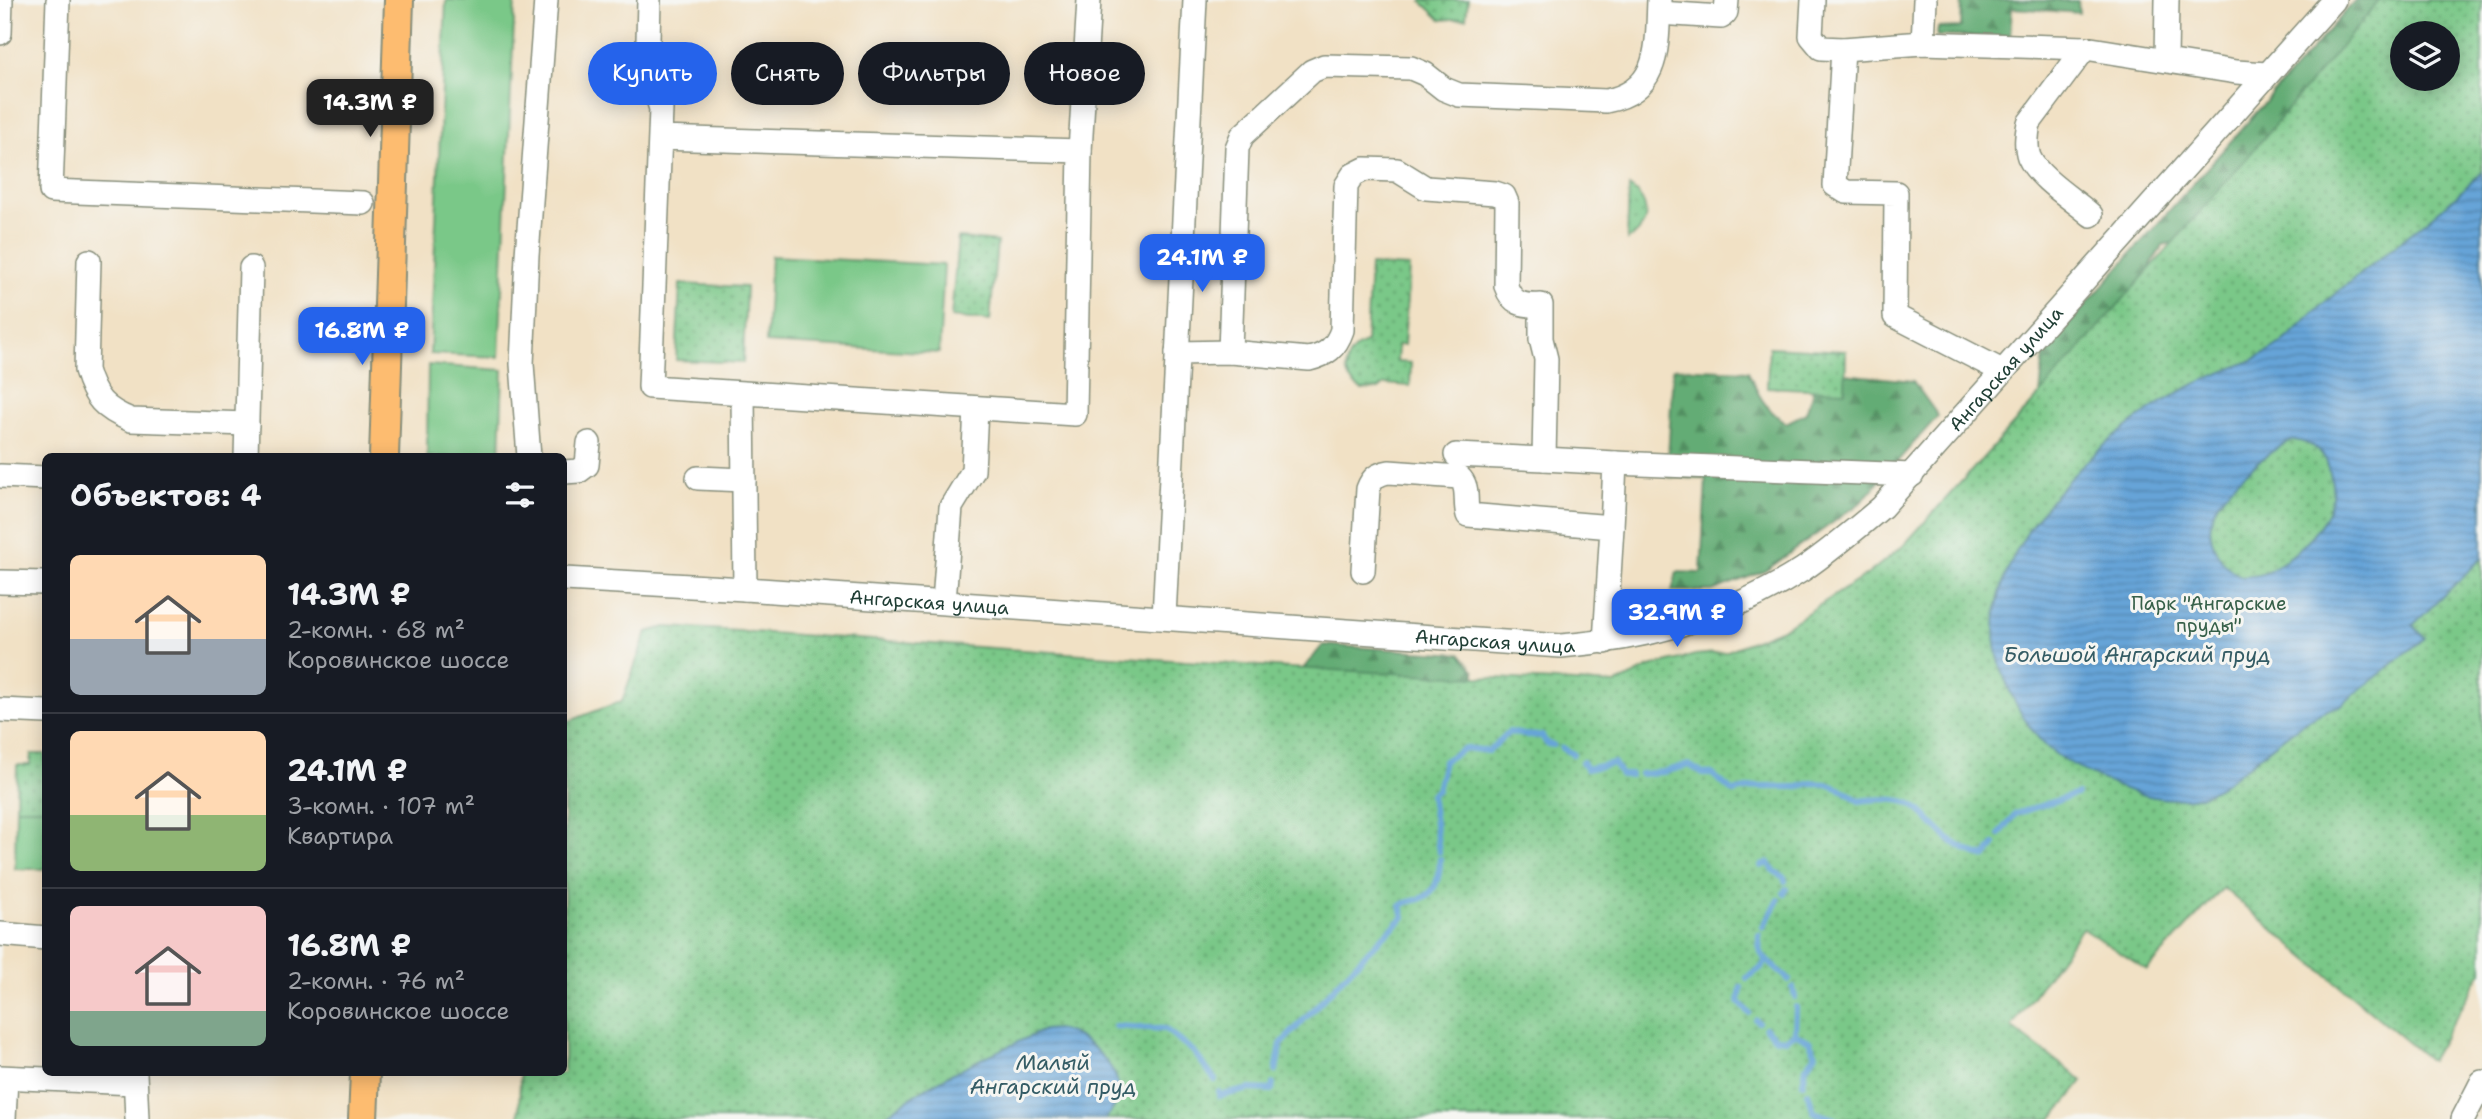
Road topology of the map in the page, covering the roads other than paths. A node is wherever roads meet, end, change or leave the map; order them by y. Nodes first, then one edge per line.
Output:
1 (1, 0) edge
2 (58, 0) edge
3 (399, 0) edge
4 (546, 0) edge
5 (649, 0) edge
6 (1089, 0) edge
7 (1195, 0) edge
8 (1727, 0) edge
9 (1812, 0) edge
10 (1925, 0) edge
11 (2167, 0) edge
12 (2334, 0) edge
13 (1659, 7) edge
14 (0, 33) edge
15 (1923, 43) junction
16 (2085, 48) junction
17 (1843, 49) junction
18 (2166, 60) junction
19 (2267, 74) junction
20 (660, 138) junction
21 (1080, 151) junction
22 (363, 203) dead end
23 (2091, 215) dead end
24 (89, 261) dead end
25 (251, 268) dead end
26 (1230, 352) junction
27 (1177, 353) junction
28 (2003, 371) junction
29 (743, 394) junction
30 (976, 408) junction
31 (247, 424) junction
32 (589, 443) dead end
33 (246, 453) edge
34 (384, 453) edge
35 (529, 453) edge
36 (1456, 455) dead end
37 (1544, 459) junction
38 (1615, 463) junction
39 (567, 472) edge
40 (1912, 475) junction
41 (0, 476) edge
42 (42, 478) edge
43 (698, 478) dead end
44 (744, 480) junction
45 (1612, 527) junction
46 (1363, 571) dead end
47 (567, 579) edge
48 (0, 582) edge
49 (42, 583) edge
50 (745, 589) junction
51 (944, 602) junction
52 (1164, 617) junction
53 (1605, 642) junction
54 (0, 710) edge
55 (42, 712) edge
56 (0, 934) edge
57 (42, 938) edge
58 (365, 1076) edge
59 (3, 1078) edge
60 (135, 1078) edge
61 (2482, 1082) edge
62 (2470, 1116) edge
63 (4, 1119) edge
64 (137, 1119) edge
65 (363, 1119) edge

1 - 14 street
2 - 22 street
3 - 34 main road
4 - 35 street
5 - 20 street
6 - 21 street
7 - 27 street
8 - 13 street
9 - 17 street
10 - 15 street
11 - 18 street
12 - 19 street, Ангарская улица
13 - 26 street
15 - 16 street
15 - 17 street
16 - 18 street
16 - 23 street
17 - 28 street
18 - 19 street
19 - 28 street, Ангарская улица
20 - 21 street
20 - 29 street
21 - 30 street
24 - 31 street
25 - 31 street
26 - 27 street
26 - 37 street
27 - 52 street
28 - 40 street, Ангарская улица
29 - 30 street
29 - 44 street
30 - 51 street
31 - 33 street
32 - 39 street
36 - 37 street
37 - 38 street
38 - 40 street
38 - 45 street
40 - 53 street, Ангарская улица
41 - 42 street
43 - 44 street
44 - 50 street
45 - 46 street
45 - 53 street
47 - 50 street, Ангарская улица
48 - 49 street
50 - 51 street, Ангарская улица
51 - 52 street, Ангарская улица
52 - 53 street, Ангарская улица
54 - 55 street
56 - 57 street
58 - 65 main road
59 - 60 street
59 - 63 street
60 - 64 street
61 - 62 street

